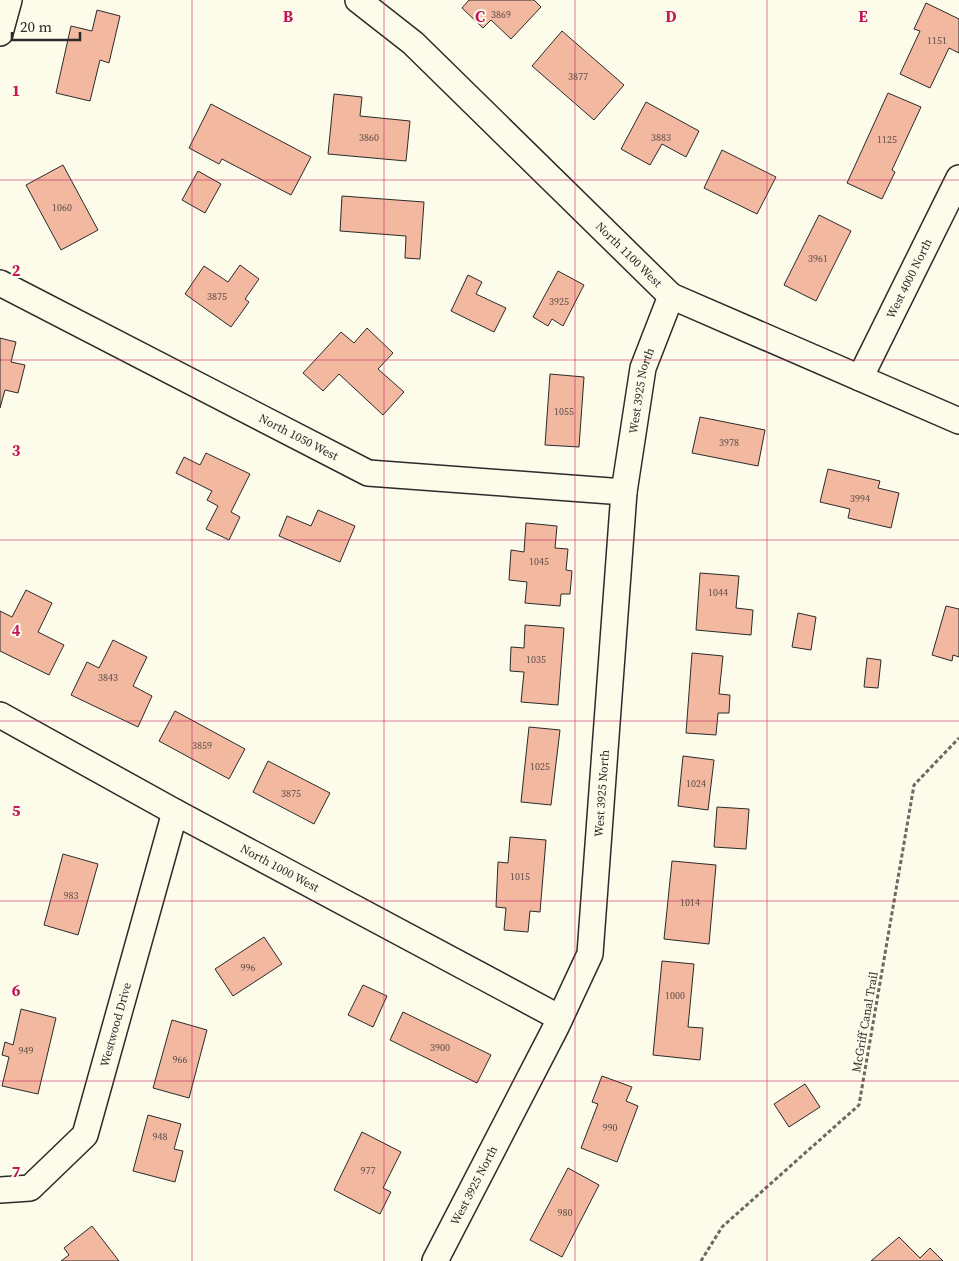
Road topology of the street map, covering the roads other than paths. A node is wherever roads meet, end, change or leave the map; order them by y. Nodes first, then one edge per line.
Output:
1 (9, 0) edge
2 (358, 0) edge
3 (0, 33) edge
4 (959, 178) edge
5 (0, 283) edge
6 (671, 296) junction
7 (860, 378) junction
8 (959, 421) edge
9 (624, 492) junction
10 (0, 715) edge
11 (175, 812) junction
12 (560, 1018) junction
13 (0, 1190) edge
14 (435, 1261) edge

1 - 3 street
2 - 6 street, North 1100 West
4 - 7 street, West 4000 North
5 - 9 street, North 1050 West
6 - 7 street, North 1100 West
6 - 9 street, West 3925 North
7 - 8 street, North 1100 West
9 - 12 street, West 3925 North
10 - 11 street, North 1000 West
11 - 12 street, North 1000 West
11 - 13 street, Westwood Drive
12 - 14 street, West 3925 North

